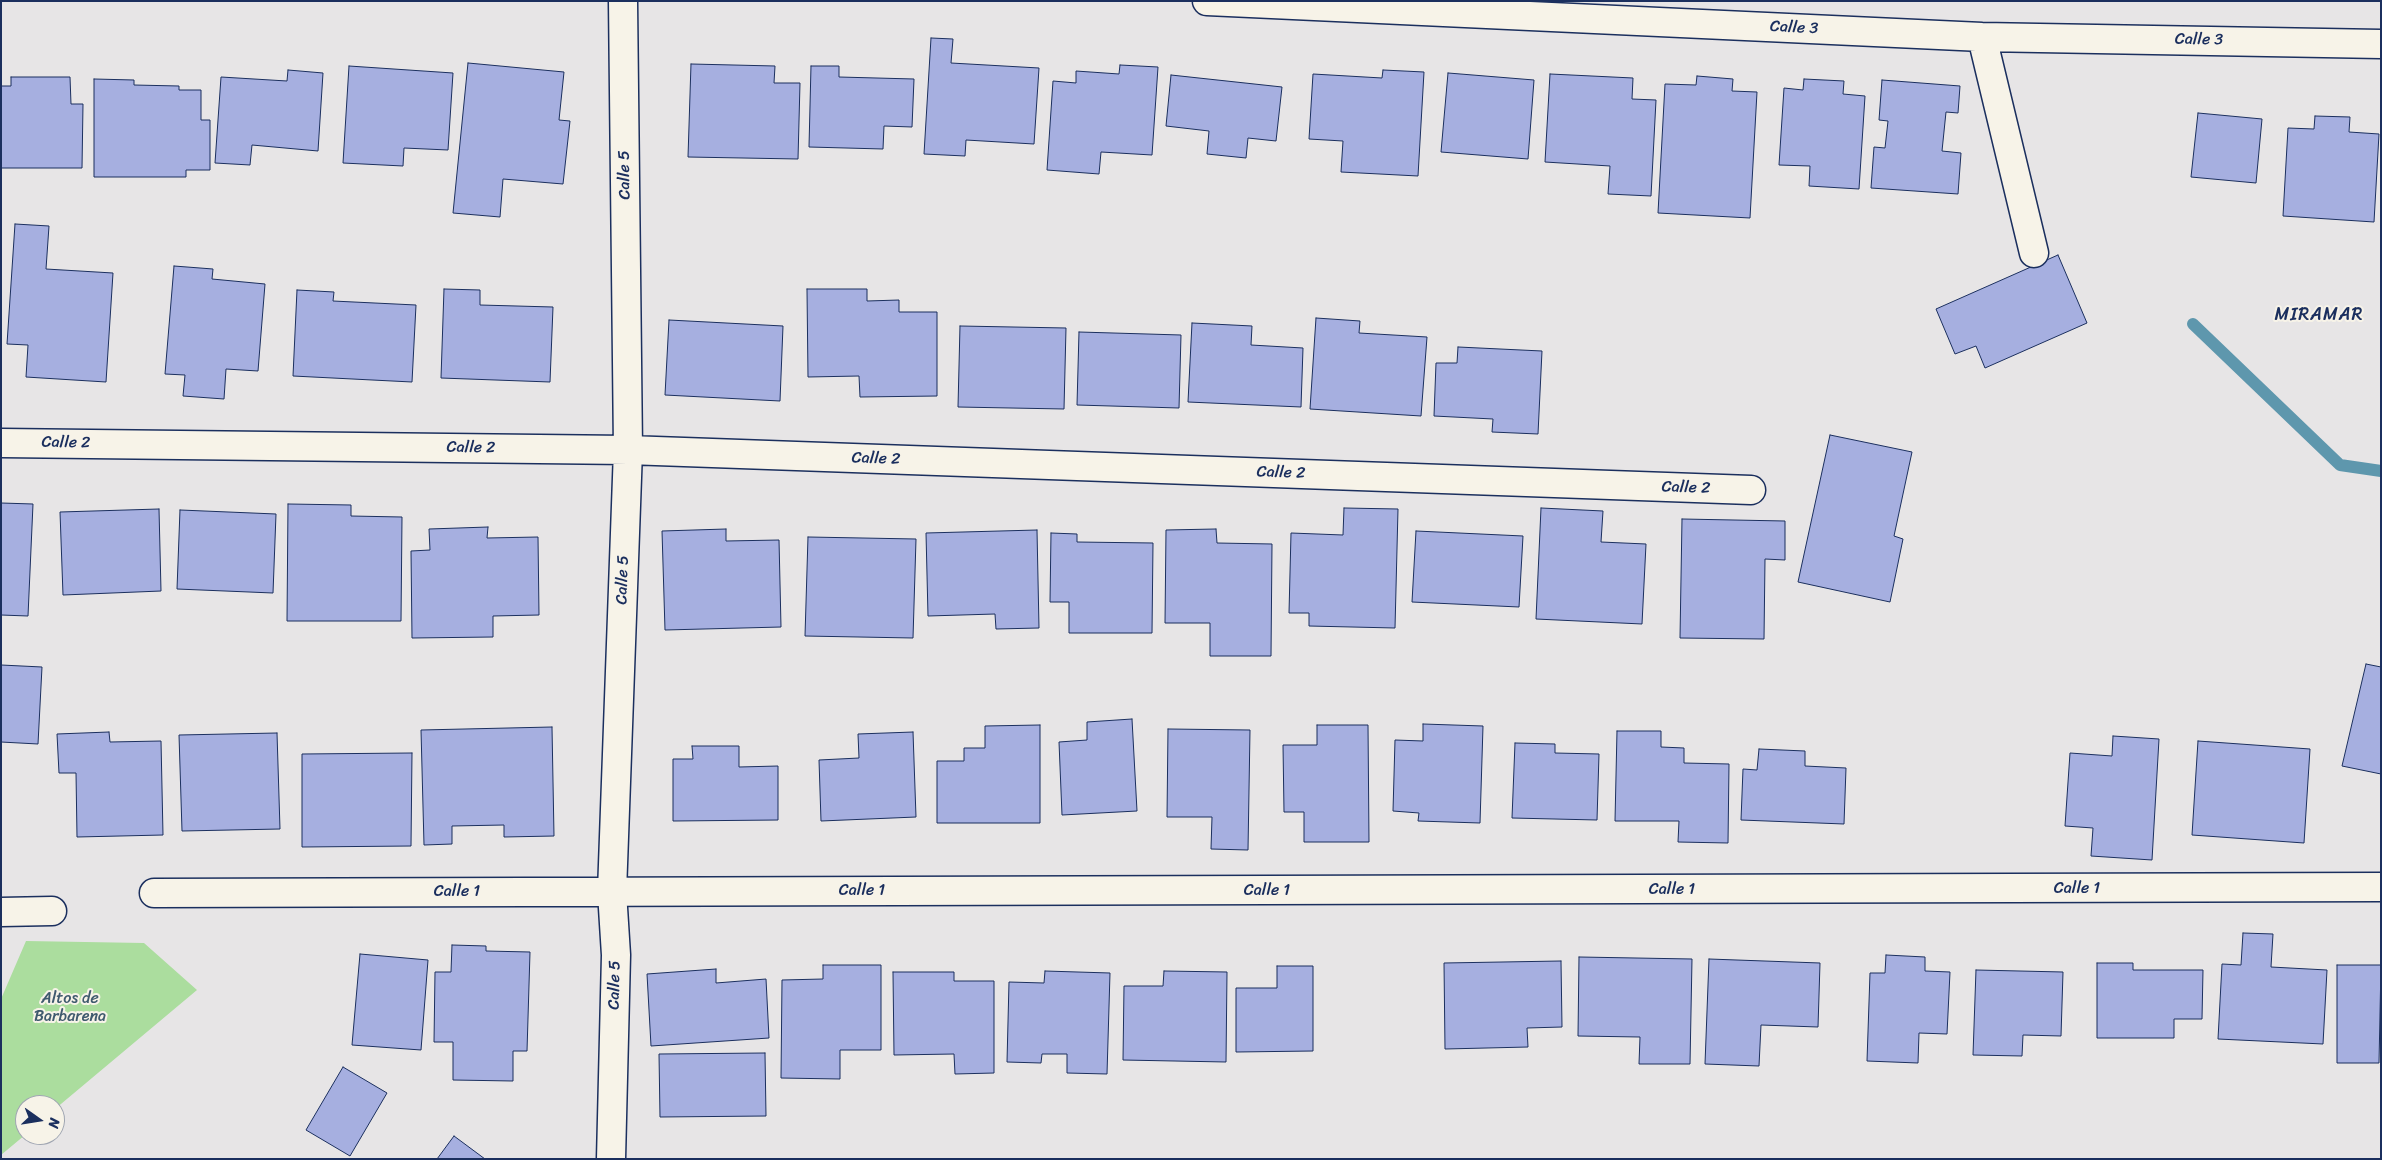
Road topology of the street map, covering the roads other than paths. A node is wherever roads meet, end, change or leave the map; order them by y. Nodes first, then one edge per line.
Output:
1 (623, 1) edge
2 (1207, 1) edge
3 (1982, 37) junction
4 (2381, 44) edge
5 (2034, 253) dead end
6 (1, 442) edge
7 (628, 450) junction
8 (1751, 490) dead end
9 (2381, 887) edge
10 (612, 892) junction
11 (154, 893) dead end
12 (52, 911) dead end
13 (1, 912) edge
14 (611, 1159) edge

1 - 7 street, Calle 5
2 - 3 street, Calle 3
3 - 4 street, Calle 3
3 - 5 street
6 - 7 street, Calle 2
7 - 8 street, Calle 2
7 - 10 street, Calle 5
9 - 10 street, Calle 1
10 - 11 street, Calle 1
10 - 14 street, Calle 5
12 - 13 street

